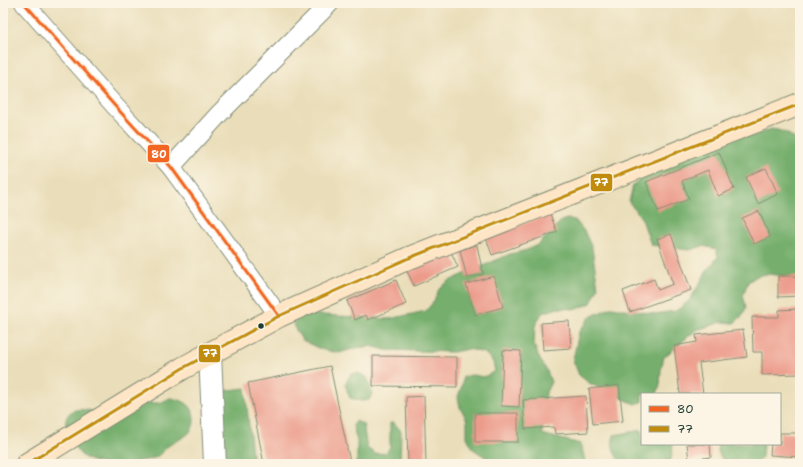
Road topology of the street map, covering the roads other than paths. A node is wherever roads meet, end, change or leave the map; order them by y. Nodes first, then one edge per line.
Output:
1 (24, 3) edge
2 (330, 3) edge
3 (800, 104) edge
4 (171, 167) junction
5 (279, 316) junction
6 (210, 354) junction
7 (27, 464) edge
8 (215, 464) edge

1 - 4 street
2 - 4 street
3 - 5 main road
4 - 5 street
5 - 6 main road
6 - 7 main road
6 - 8 street

